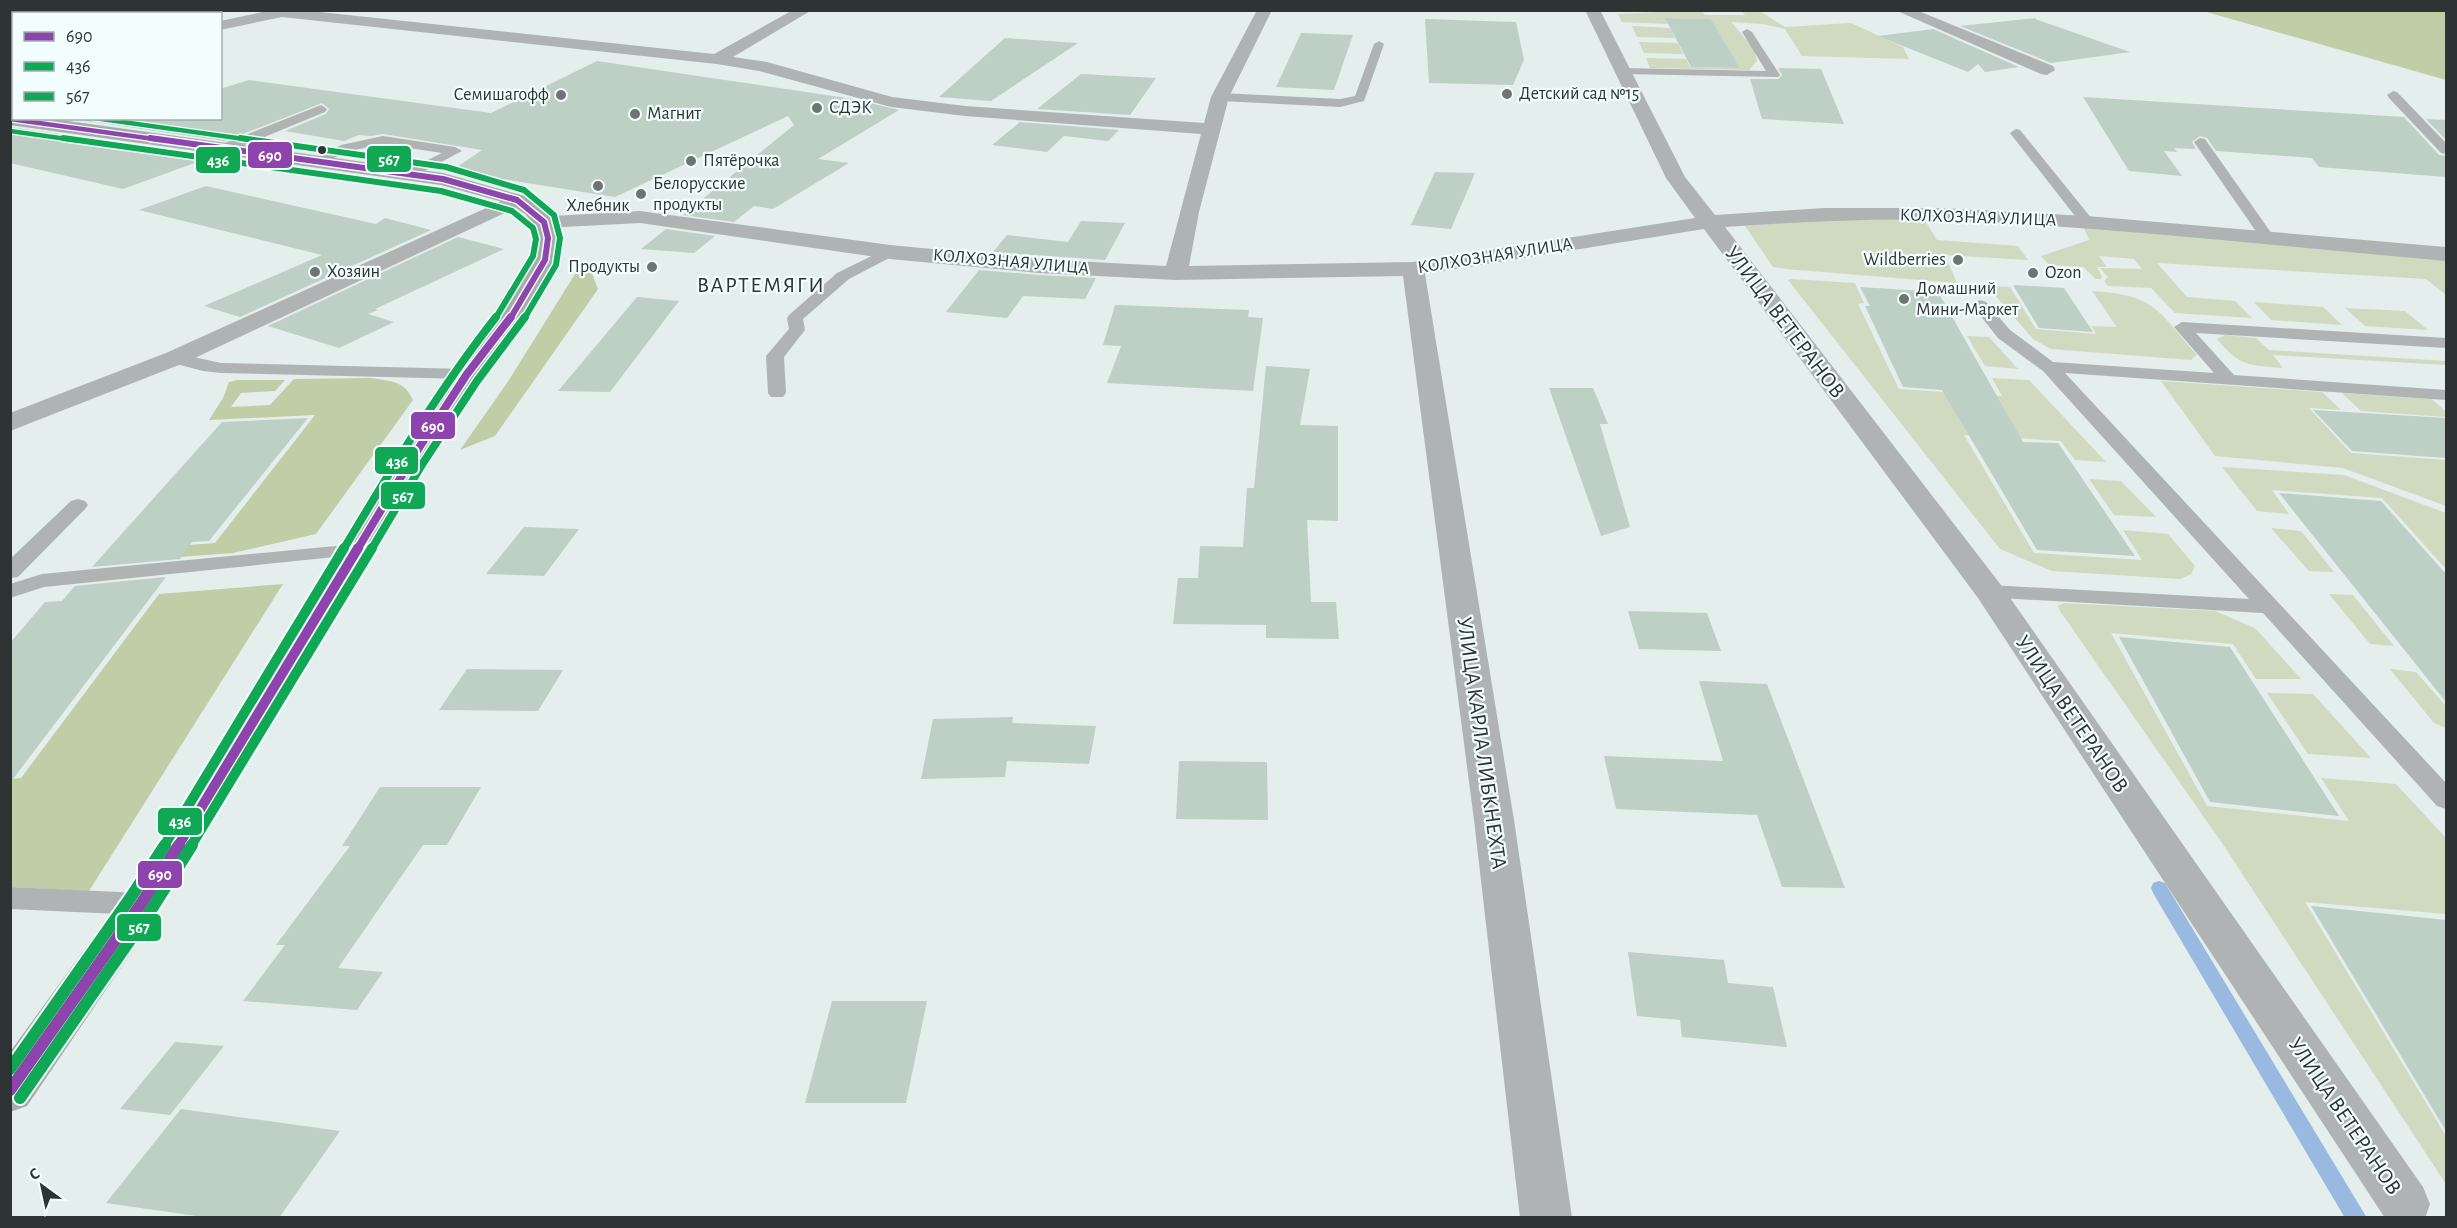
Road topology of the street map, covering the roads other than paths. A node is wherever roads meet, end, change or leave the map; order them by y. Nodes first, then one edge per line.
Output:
1 (805, 10) edge
2 (1265, 10) edge
3 (1592, 10) edge
4 (1902, 10) edge
5 (280, 12) edge
6 (222, 26) edge
7 (1748, 32) dead end
8 (1379, 44) dead end
9 (717, 59) junction
10 (2047, 70) dead end
11 (1623, 71) junction
12 (2393, 95) dead end
13 (1220, 97) junction
14 (321, 109) dead end
15 (17, 120) edge
16 (1212, 129) junction
17 (2016, 133) dead end
18 (2200, 142) dead end
19 (225, 148) junction
20 (2446, 150) edge
21 (318, 160) junction
22 (411, 174) junction
23 (517, 200) junction
24 (544, 222) junction
25 (1710, 222) junction
26 (2087, 222) junction
27 (2267, 237) junction
28 (890, 252) junction
29 (2446, 254) edge
30 (1413, 269) junction
31 (1176, 273) junction
32 (1980, 305) dead end
33 (2446, 344) edge
34 (175, 358) junction
35 (2049, 367) junction
36 (467, 374) junction
37 (2229, 380) junction
38 (777, 393) dead end
39 (2446, 395) edge
40 (10, 423) edge
41 (78, 505) dead end
42 (357, 550) junction
43 (10, 572) edge
44 (10, 591) edge
45 (1989, 592) junction
46 (2272, 607) junction
47 (2446, 799) edge
48 (10, 898) edge
49 (141, 904) junction
50 (10, 1091) edge
51 (2412, 1211) edge
52 (1546, 1218) edge

1 - 9 street
2 - 13 street
3 - 11 street, УЛИЦА ВЕТЕРАНОВ
4 - 10 street
5 - 6 street
5 - 9 street
7 - 11 lane
8 - 13 lane
9 - 16 street
11 - 25 street, УЛИЦА ВЕТЕРАНОВ
12 - 20 lane
13 - 16 street
14 - 19 lane
15 - 19 main road
16 - 31 street
17 - 26 lane
18 - 27 lane
19 - 21 main road
21 - 22 main road
21 - 22 lane
22 - 23 main road
23 - 24 main road
23 - 34 street
24 - 28 street, КОЛХОЗНАЯ УЛИЦА
24 - 36 main road
25 - 26 street, КОЛХОЗНАЯ УЛИЦА
25 - 30 street, КОЛХОЗНАЯ УЛИЦА
25 - 45 street, УЛИЦА ВЕТЕРАНОВ
26 - 27 street, КОЛХОЗНАЯ УЛИЦА
27 - 29 street, КОЛХОЗНАЯ УЛИЦА
28 - 31 street, КОЛХОЗНАЯ УЛИЦА
28 - 38 lane
30 - 31 street, КОЛХОЗНАЯ УЛИЦА
30 - 52 street, УЛИЦА КАРЛА ЛИБКНЕХТА
32 - 35 lane
33 - 37 lane
34 - 36 lane
34 - 40 street
35 - 37 lane
35 - 46 lane
36 - 42 main road
37 - 39 lane
41 - 43 lane
42 - 44 lane
42 - 49 main road
45 - 46 lane
45 - 51 street, УЛИЦА ВЕТЕРАНОВ
46 - 47 lane
48 - 49 lane
49 - 50 main road

